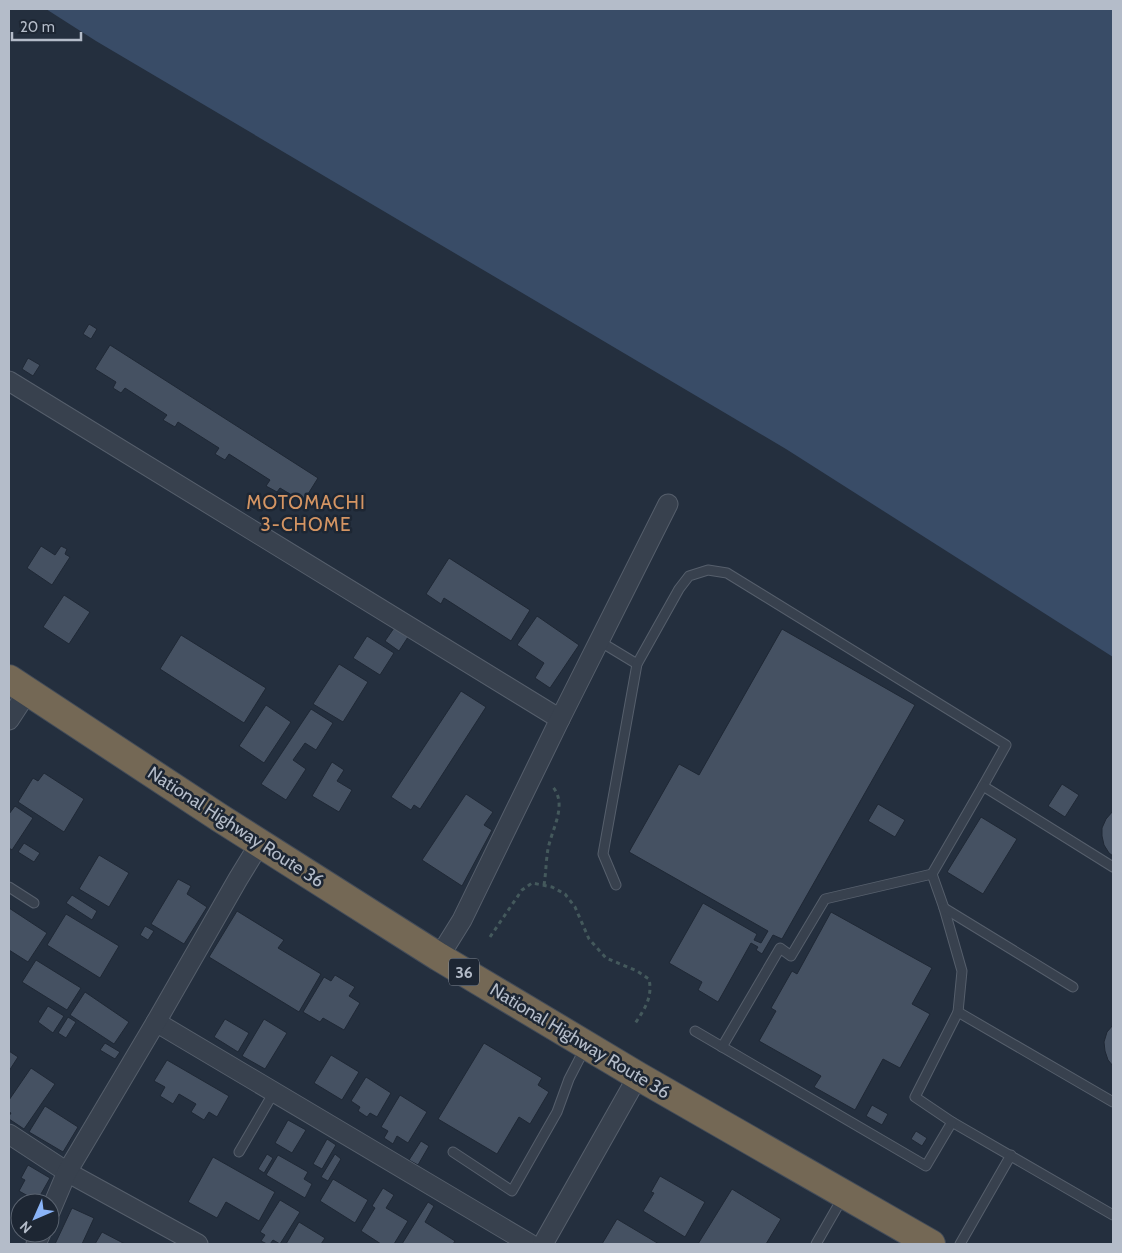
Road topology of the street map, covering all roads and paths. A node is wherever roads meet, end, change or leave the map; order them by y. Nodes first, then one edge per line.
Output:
1 (9, 381) edge
2 (668, 504) dead end
3 (599, 641) junction
4 (637, 664) junction
5 (18, 685) edge
6 (560, 719) junction
7 (9, 720) edge
8 (534, 773) junction
9 (983, 786) junction
10 (260, 843) junction
11 (1113, 866) edge
12 (932, 874) junction
13 (544, 885) junction
14 (616, 885) dead end
15 (9, 887) edge
16 (34, 903) dead end
17 (944, 908) junction
18 (490, 937) dead end
19 (440, 957) junction
20 (1073, 987) dead end
21 (958, 1012) junction
22 (156, 1022) junction
23 (634, 1025) dead end
24 (696, 1031) dead end
25 (586, 1046) junction
26 (722, 1046) junction
27 (638, 1076) junction
28 (274, 1092) junction
29 (1113, 1102) edge
30 (952, 1122) junction
31 (9, 1134) edge
32 (239, 1152) dead end
33 (453, 1152) dead end
34 (1011, 1155) junction
35 (68, 1172) junction
36 (59, 1193) edge
37 (844, 1194) junction
38 (1113, 1214) edge
39 (198, 1244) edge
40 (530, 1244) edge
41 (542, 1244) edge
42 (816, 1244) edge
43 (931, 1244) edge
44 (960, 1244) edge

1 - 6 street
2 - 3 street
3 - 4 lane
3 - 6 street
4 - 9 lane
4 - 14 lane
5 - 7 street
5 - 10 highway, National Highway Route 36 / 36
6 - 8 street
8 - 13 path
8 - 19 street
9 - 11 lane
9 - 12 lane
10 - 19 highway, National Highway Route 36 / 36
10 - 22 street
12 - 17 lane
12 - 26 lane
13 - 18 path
13 - 23 path
15 - 16 lane
17 - 20 lane
17 - 21 lane
19 - 25 highway, National Highway Route 36 / 36
21 - 29 lane
21 - 30 lane
22 - 28 street
22 - 35 street
24 - 26 lane
25 - 27 highway, National Highway Route 36 / 36
25 - 33 lane
26 - 30 lane
27 - 37 highway, National Highway Route 36 / 36
27 - 41 street
28 - 32 lane
28 - 40 street
30 - 34 lane
31 - 35 street
34 - 38 lane
34 - 44 lane
35 - 36 street
35 - 39 street
37 - 42 lane
37 - 43 highway, National Highway Route 36 / 36

